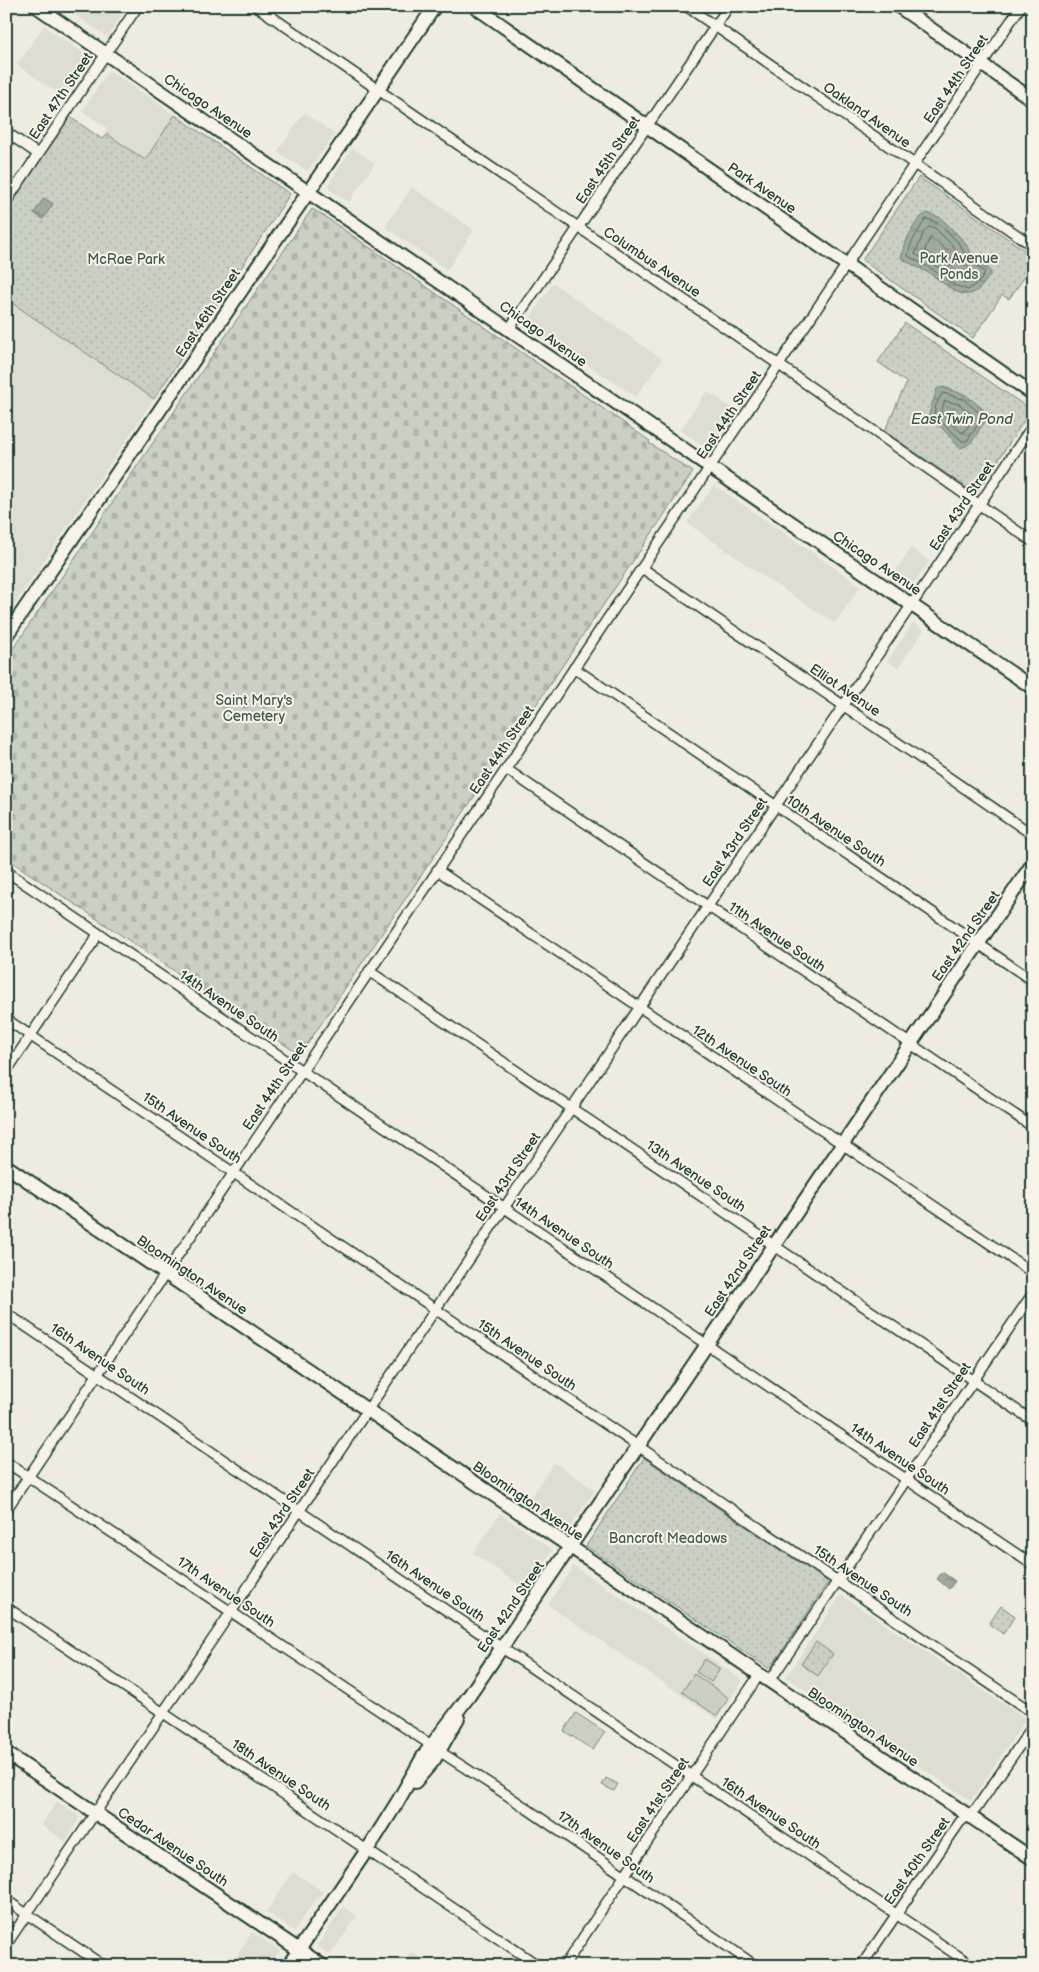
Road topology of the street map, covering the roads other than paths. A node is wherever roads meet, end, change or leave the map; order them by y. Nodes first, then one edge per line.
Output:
1 (36, 6) edge
2 (138, 6) edge
3 (256, 6) edge
4 (434, 6) edge
5 (474, 6) edge
6 (686, 6) edge
7 (728, 6) edge
8 (898, 6) edge
9 (1021, 6) edge
10 (715, 27) junction
11 (106, 54) junction
12 (982, 65) junction
13 (377, 90) junction
14 (1033, 100) edge
15 (647, 127) junction
16 (6, 132) edge
17 (38, 154) junction
18 (914, 165) junction
19 (308, 191) junction
20 (6, 202) edge
21 (578, 228) junction
22 (1033, 246) edge
23 (847, 265) junction
24 (509, 328) junction
25 (779, 365) junction
26 (1033, 394) edge
27 (1033, 425) edge
28 (710, 467) junction
29 (979, 505) junction
30 (1033, 542) edge
31 (642, 568) junction
32 (912, 605) junction
33 (6, 636) edge
34 (574, 668) junction
35 (1033, 688) edge
36 (844, 706) junction
37 (506, 769) junction
38 (776, 806) junction
39 (1033, 835) edge
40 (1033, 863) edge
41 (437, 870) junction
42 (6, 871) edge
43 (707, 907) junction
44 (98, 933) junction
45 (977, 944) junction
46 (369, 971) junction
47 (1033, 981) edge
48 (640, 1007) junction
49 (6, 1019) edge
50 (31, 1036) junction
51 (911, 1043) junction
52 (6, 1072) edge
53 (301, 1072) junction
54 (571, 1108) junction
55 (1033, 1127) edge
56 (841, 1145) junction
57 (6, 1166) edge
58 (233, 1172) junction
59 (504, 1208) junction
60 (774, 1245) junction
61 (1033, 1272) edge
62 (164, 1274) junction
63 (1033, 1293) edge
64 (435, 1310) junction
65 (6, 1313) edge
66 (706, 1346) junction
67 (97, 1374) junction
68 (974, 1380) junction
69 (367, 1411) junction
70 (1033, 1420) edge
71 (638, 1446) junction
72 (6, 1462) edge
73 (28, 1477) junction
74 (906, 1481) junction
75 (6, 1510) edge
76 (299, 1511) junction
77 (569, 1547) junction
78 (1033, 1566) edge
79 (837, 1581) junction
80 (6, 1607) edge
81 (231, 1612) junction
82 (502, 1647) junction
83 (764, 1679) junction
84 (164, 1713) junction
85 (1033, 1713) edge
86 (1033, 1726) edge
87 (435, 1748) junction
88 (6, 1753) edge
89 (691, 1776) junction
90 (96, 1813) junction
91 (968, 1816) junction
92 (366, 1850) junction
93 (1033, 1860) edge
94 (624, 1875) junction
95 (6, 1900) edge
96 (27, 1914) junction
97 (897, 1914) junction
98 (6, 1945) edge
99 (299, 1950) junction
100 (104, 1966) edge
101 (288, 1966) edge
102 (323, 1966) edge
103 (539, 1966) edge
104 (564, 1966) edge
105 (756, 1966) edge
106 (861, 1966) edge
107 (973, 1966) edge

1 - 11 street, Chicago Avenue
2 - 11 street, East 47th Street
3 - 13 street, Columbus Avenue
4 - 13 street, East 46th Street
5 - 15 street, Park Avenue
6 - 10 street, Oakland Avenue
7 - 10 street, East 45th Street
8 - 12 street
9 - 12 street, East 44th Street
10 - 15 street, East 45th Street
10 - 18 street, Oakland Avenue
11 - 17 street, East 47th Street
11 - 19 street, Chicago Avenue
12 - 14 street
12 - 18 street, East 44th Street
13 - 19 street, East 46th Street
13 - 21 street, Columbus Avenue
15 - 21 street, East 45th Street
15 - 23 street, Park Avenue
16 - 17 street
17 - 20 street, East 47th Street
18 - 22 street, Oakland Avenue
18 - 23 street, East 44th Street
19 - 24 street, Chicago Avenue
19 - 33 street, East 46th Street
21 - 24 street, East 45th Street
21 - 25 street, Columbus Avenue
23 - 25 street, East 44th Street
23 - 26 street, Park Avenue
24 - 28 street, Chicago Avenue
25 - 28 street, East 44th Street
25 - 29 street, Columbus Avenue
27 - 29 street, East 43rd Street
28 - 31 street, East 44th Street
28 - 32 street, Chicago Avenue
29 - 30 street, Columbus Avenue
29 - 32 street, East 43rd Street
31 - 34 street, East 44th Street
31 - 36 street, Elliot Avenue
32 - 35 street, Chicago Avenue
32 - 36 street, East 43rd Street
34 - 37 street, East 44th Street
34 - 38 street, 10th Avenue South
36 - 38 street, East 43rd Street
36 - 39 street, Elliot Avenue
37 - 41 street, East 44th Street
37 - 43 street, 11th Avenue South
38 - 43 street, East 43rd Street
38 - 45 street, 10th Avenue South
40 - 45 street, East 42nd Street
41 - 46 street, East 44th Street
41 - 48 street, 12th Avenue South
42 - 44 street, 14th Avenue South
43 - 48 street, East 43rd Street
43 - 51 street, 11th Avenue South
44 - 50 street
44 - 53 street, 14th Avenue South
45 - 47 street, 10th Avenue South
45 - 51 street, East 42nd Street
46 - 53 street, East 44th Street
46 - 54 street, 13th Avenue South
48 - 54 street, East 43rd Street
48 - 56 street, 12th Avenue South
49 - 50 street, 15th Avenue South
50 - 52 street
50 - 58 street, 15th Avenue South
51 - 55 street, 11th Avenue South
51 - 56 street, East 42nd Street
53 - 58 street, East 44th Street
53 - 59 street, 14th Avenue South
54 - 59 street, East 43rd Street
54 - 60 street, 13th Avenue South
56 - 60 street, East 42nd Street
56 - 61 street, 12th Avenue South
57 - 62 street, Bloomington Avenue
58 - 62 street, East 44th Street
58 - 64 street, 15th Avenue South
59 - 64 street, East 43rd Street
59 - 66 street, 14th Avenue South
60 - 66 street, East 42nd Street
60 - 68 street, 13th Avenue South
62 - 67 street, East 44th Street
62 - 69 street, Bloomington Avenue
63 - 68 street, East 41st Street
64 - 69 street, East 43rd Street
64 - 71 street, 15th Avenue South
65 - 67 street, 16th Avenue South
66 - 71 street, East 42nd Street
66 - 74 street, 14th Avenue South
67 - 73 street, East 44th Street
67 - 76 street, 16th Avenue South
68 - 70 street, 13th Avenue South
68 - 74 street, East 41st Street
69 - 76 street, East 43rd Street
69 - 77 street, Bloomington Avenue
71 - 77 street, East 42nd Street
71 - 79 street, 15th Avenue South
72 - 73 street, 17th Avenue South
73 - 75 street, East 44th Street
73 - 81 street, 17th Avenue South
74 - 78 street, 14th Avenue South
74 - 79 street, East 41st Street
76 - 81 street, East 43rd Street
76 - 82 street, 16th Avenue South
77 - 82 street, East 42nd Street
77 - 83 street, Bloomington Avenue
79 - 83 street, East 41st Street
79 - 85 street, 15th Avenue South
80 - 84 street, 18th Avenue South
81 - 84 street, East 43rd Street
81 - 87 street, 17th Avenue South
82 - 87 street, East 42nd Street
82 - 89 street, 16th Avenue South
83 - 89 street, East 41st Street
83 - 91 street, Bloomington Avenue
84 - 90 street, East 43rd Street
84 - 92 street, 18th Avenue South
86 - 91 street, East 40th Street
87 - 92 street, East 42nd Street
87 - 94 street, 17th Avenue South
88 - 90 street, Cedar Avenue South
89 - 94 street, East 41st Street
89 - 97 street, 16th Avenue South
90 - 96 street, East 43rd Street
90 - 99 street, Cedar Avenue South
91 - 93 street, Bloomington Avenue
91 - 97 street, East 40th Street
92 - 99 street, East 42nd Street
92 - 103 street, 18th Avenue South
94 - 104 street, East 41st Street
94 - 105 street, 17th Avenue South
95 - 96 street
96 - 98 street, East 43rd Street
96 - 100 street
97 - 106 street, East 40th Street
97 - 107 street, 16th Avenue South
99 - 101 street, East 42nd Street
99 - 102 street, Cedar Avenue South

